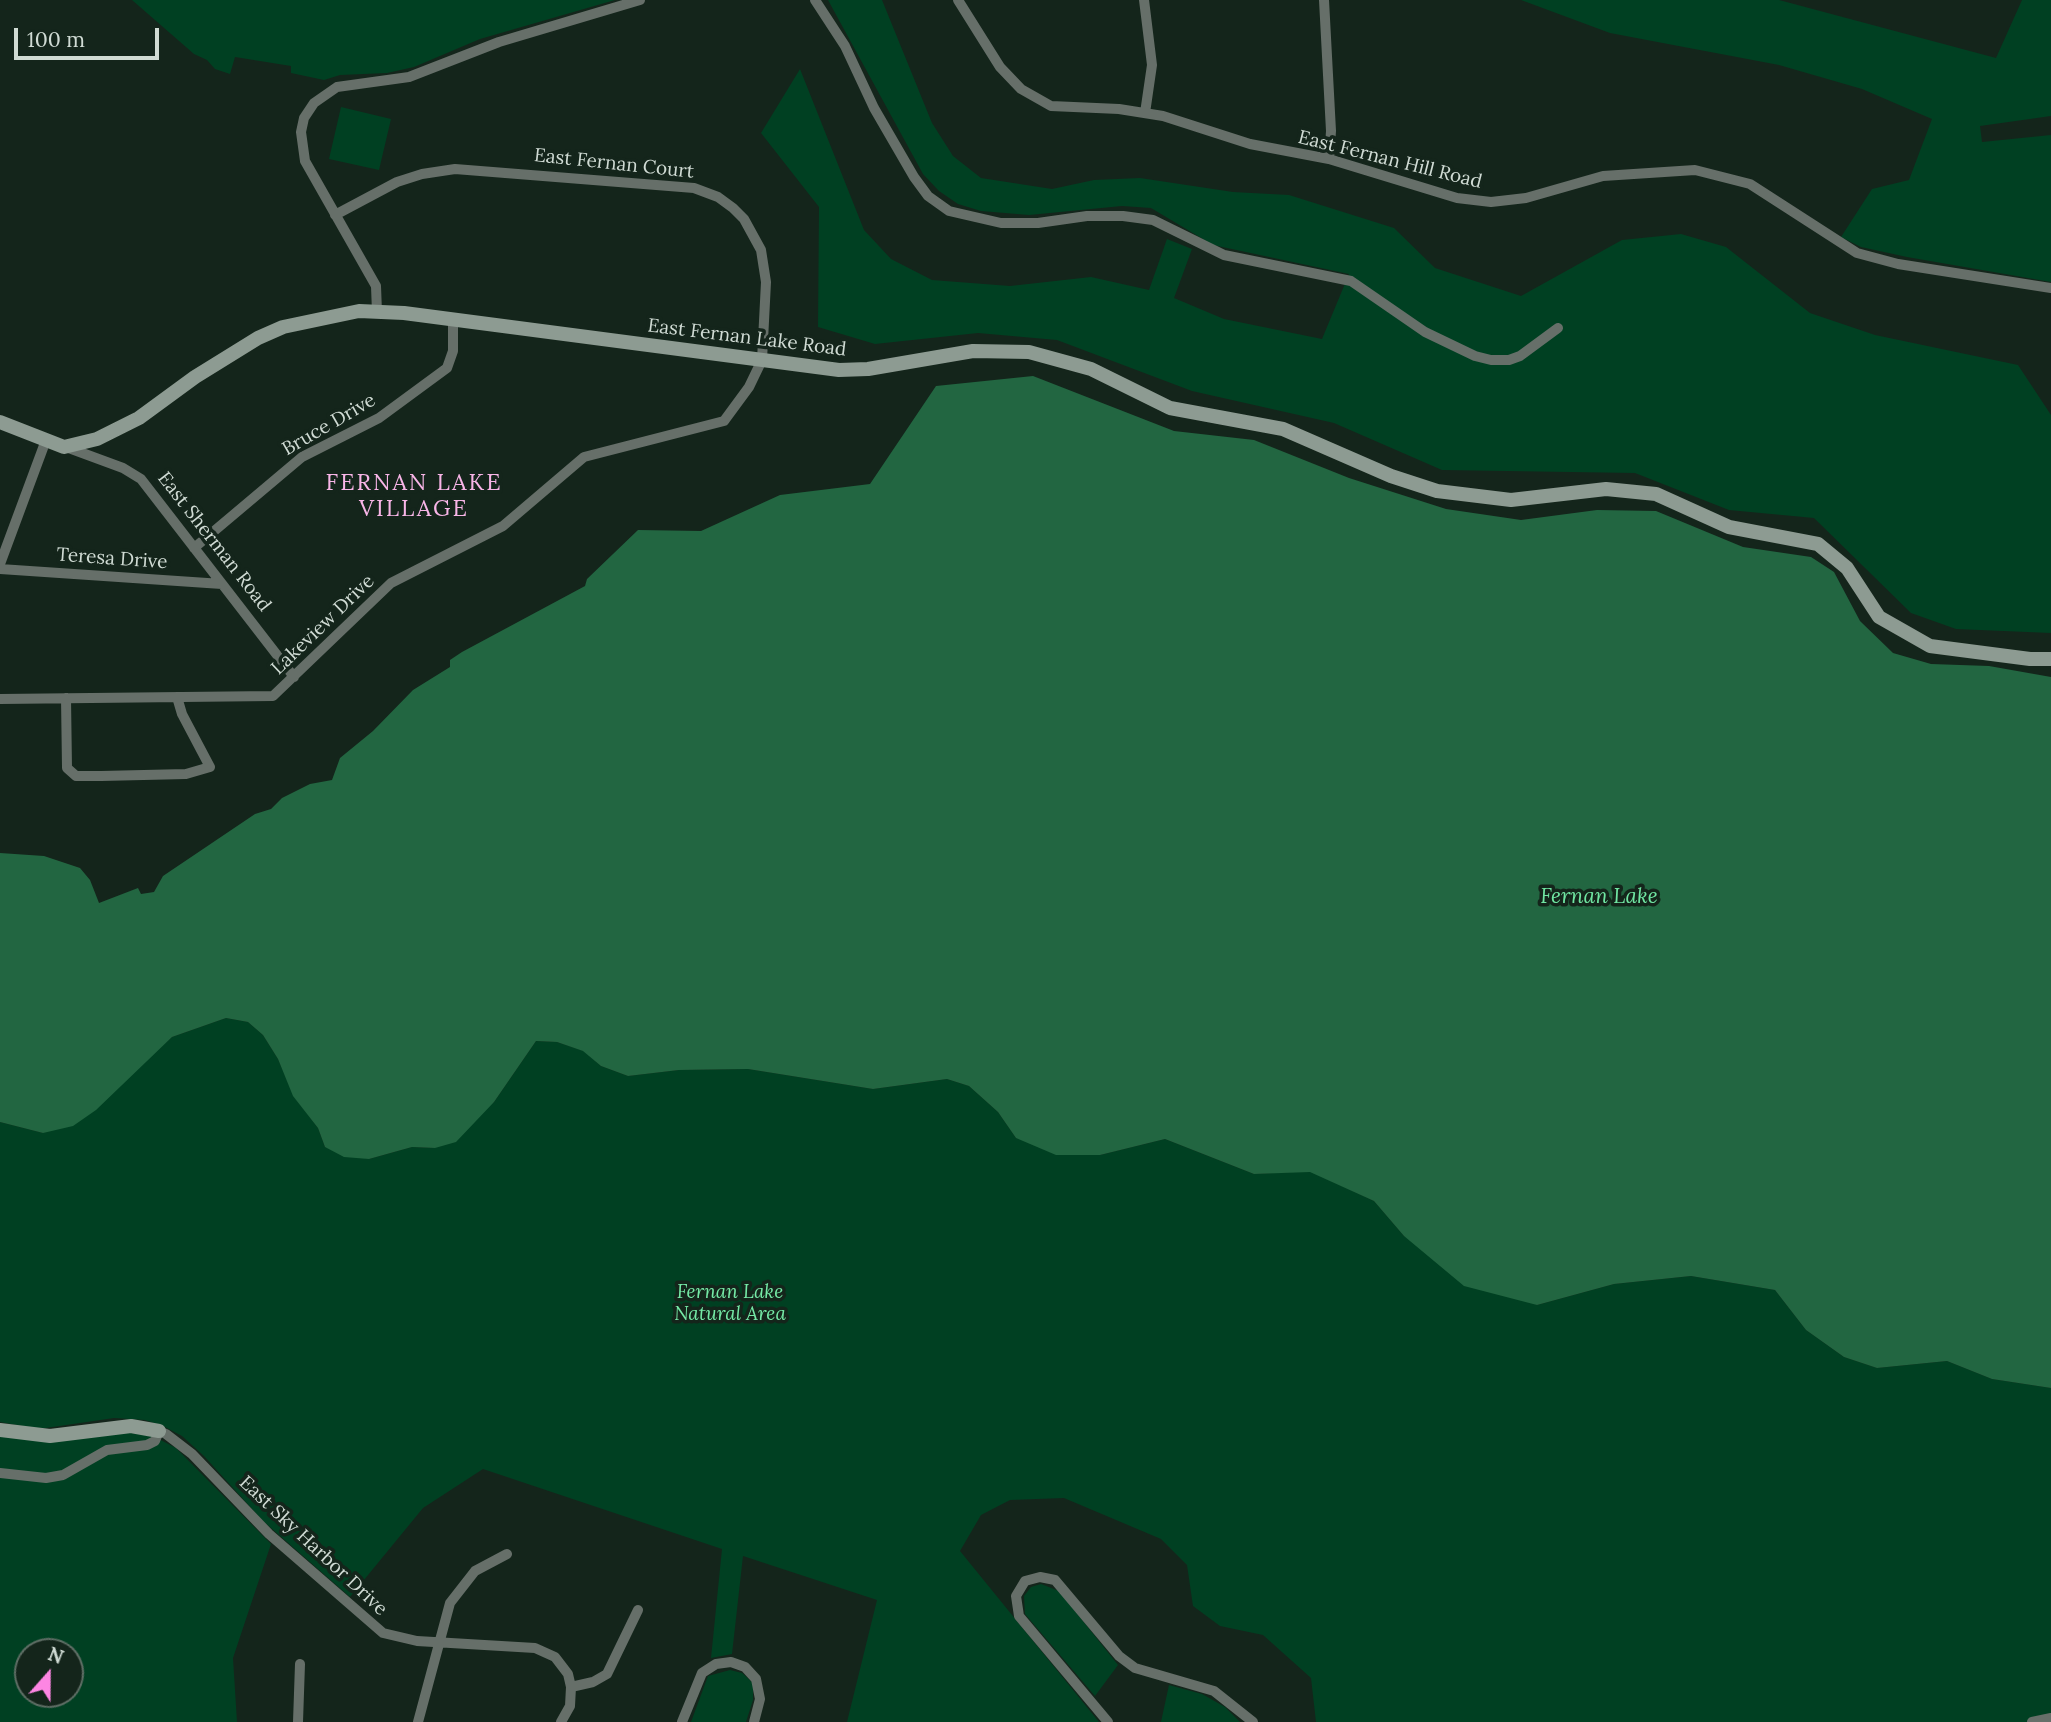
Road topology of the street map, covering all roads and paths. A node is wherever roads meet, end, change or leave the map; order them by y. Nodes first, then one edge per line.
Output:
1 (640, 0) edge
2 (815, 0) edge
3 (958, 0) edge
4 (1144, 0) edge
5 (1324, 0) edge
6 (1145, 113) junction
7 (1329, 159) junction
8 (335, 215) junction
9 (2051, 288) edge
10 (377, 312) junction
11 (453, 320) junction
12 (1558, 328) dead end
13 (762, 360) junction
14 (0, 422) edge
15 (46, 440) junction
16 (64, 446) junction
17 (194, 548) junction
18 (0, 566) edge
19 (222, 584) junction
20 (2051, 659) edge
21 (294, 677) junction
22 (66, 698) junction
23 (177, 698) junction
24 (0, 699) edge
25 (0, 1430) edge
26 (159, 1431) junction
27 (0, 1473) edge
28 (507, 1554) dead end
29 (638, 1611) dead end
30 (439, 1643) junction
31 (300, 1664) dead end
32 (572, 1687) junction
33 (2051, 1718) edge
34 (298, 1722) edge
35 (418, 1722) edge
36 (561, 1722) edge
37 (682, 1722) edge
38 (754, 1722) edge
39 (1108, 1722) edge
40 (1253, 1722) edge
41 (2032, 1722) edge

1 - 8 street
2 - 12 street
3 - 6 street, East Fernan Hill Road
4 - 6 street
5 - 7 street
6 - 7 street, East Fernan Hill Road
7 - 9 street, East Fernan Hill Road
8 - 10 street
8 - 13 street, East Fernan Court
10 - 11 street, East Fernan Lake Road
10 - 16 street, East Fernan Lake Road
11 - 13 street, East Fernan Lake Road
11 - 17 street, Bruce Drive
13 - 20 street, East Fernan Lake Road
13 - 21 street, Lakeview Drive
14 - 15 street, East Sherman Road
15 - 16 street, East Sherman Road
15 - 18 street
16 - 17 street, East Sherman Road
17 - 19 street, East Sherman Road
18 - 19 street, Teresa Drive
19 - 21 street, East Sherman Road
21 - 23 street, Lakeview Drive
22 - 23 street, Lakeview Drive
22 - 23 street
22 - 24 street, Lakeview Drive
25 - 26 street
26 - 27 street
26 - 30 street, East Sky Harbor Drive
28 - 30 street
29 - 32 street
30 - 32 street, East Sky Harbor Drive
30 - 35 street
31 - 34 street
32 - 36 street
33 - 41 street
37 - 38 street
39 - 40 street

